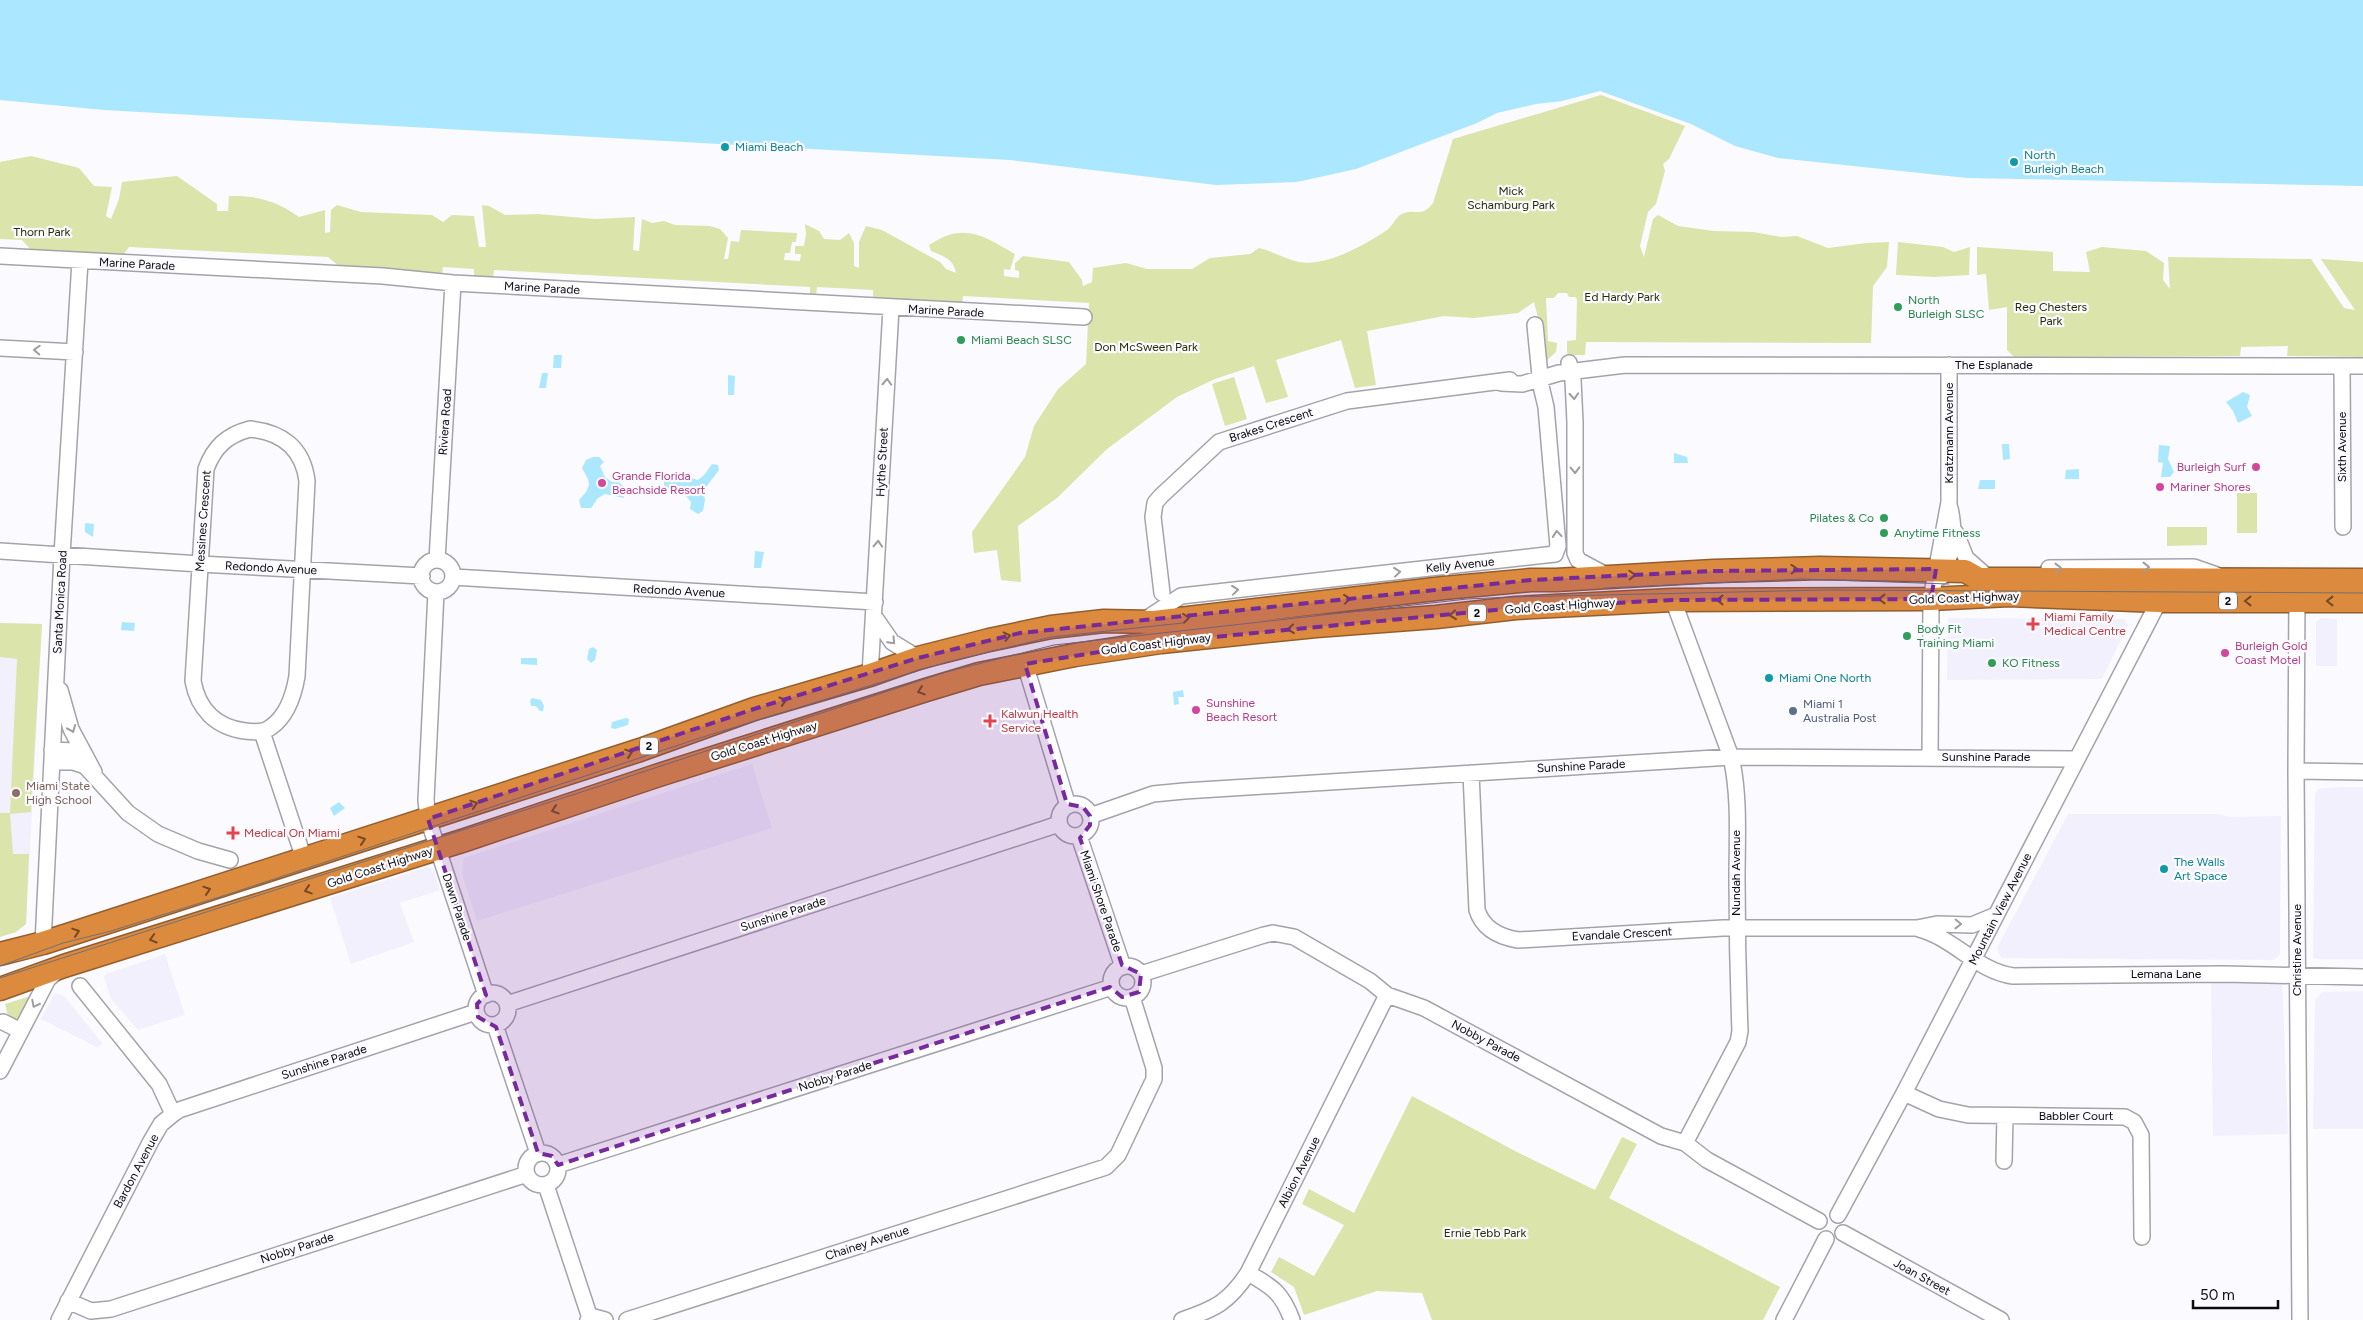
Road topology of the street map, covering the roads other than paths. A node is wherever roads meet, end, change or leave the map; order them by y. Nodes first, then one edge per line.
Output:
1 (0, 256) edge
2 (80, 261) junction
3 (453, 283) junction
4 (891, 308) junction
5 (1084, 317) dead end
6 (1535, 325) dead end
7 (0, 348) edge
8 (75, 352) junction
9 (1949, 365) junction
10 (2342, 366) junction
11 (2363, 366) edge
12 (1566, 368) junction
13 (1540, 374) junction
14 (1949, 502) junction
15 (2343, 527) dead end
16 (1955, 529) junction
17 (0, 551) edge
18 (62, 555) junction
19 (437, 560) junction
20 (200, 564) junction
21 (302, 569) junction
22 (1940, 570) junction
23 (1992, 574) junction
24 (422, 576) junction
25 (1608, 576) junction
26 (453, 577) junction
27 (2363, 580) edge
28 (2298, 591) junction
29 (436, 592) junction
30 (1162, 593) dead end
31 (1931, 599) junction
32 (1673, 600) junction
33 (2158, 601) junction
34 (2363, 602) edge
35 (875, 603) junction
36 (1142, 622) junction
37 (918, 658) junction
38 (1024, 664) junction
39 (56, 665) junction
40 (870, 675) junction
41 (262, 732) junction
42 (52, 756) junction
43 (85, 756) junction
44 (1732, 757) junction
45 (1930, 757) junction
46 (2077, 759) junction
47 (2296, 771) junction
48 (2363, 772) edge
49 (1471, 773) junction
50 (96, 776) junction
51 (1068, 806) junction
52 (1090, 816) junction
53 (428, 819) junction
54 (1059, 824) junction
55 (1079, 836) junction
56 (438, 848) junction
57 (304, 859) junction
58 (230, 860) dead end
59 (1996, 915) junction
60 (1737, 928) junction
61 (1917, 928) junction
62 (43, 943) junction
63 (0, 954) edge
64 (1974, 959) junction
65 (64, 966) junction
66 (1123, 966) junction
67 (1141, 974) junction
68 (2297, 976) junction
69 (2363, 977) edge
70 (80, 986) dead end
71 (1112, 987) junction
72 (0, 990) edge
73 (486, 995) junction
74 (1387, 996) junction
75 (1132, 997) junction
76 (507, 1004) junction
77 (476, 1012) junction
78 (1, 1021) edge
79 (495, 1025) junction
80 (21, 1031) junction
81 (0, 1071) edge
82 (1904, 1093) junction
83 (173, 1114) junction
84 (2005, 1116) junction
85 (1685, 1144) junction
86 (538, 1153) junction
87 (2004, 1161) dead end
88 (558, 1165) junction
89 (527, 1174) junction
90 (546, 1185) junction
91 (1838, 1215) junction
92 (1819, 1221) junction
93 (1843, 1233) junction
94 (2142, 1237) dead end
95 (1826, 1239) junction
96 (1248, 1273) junction
97 (68, 1301) junction
98 (594, 1319) edge
99 (59, 1320) edge
100 (627, 1320) edge
101 (1182, 1320) edge
102 (1292, 1320) edge
103 (1784, 1320) edge
104 (2001, 1320) edge
105 (2300, 1320) edge

1 - 2 street, Marine Parade
2 - 3 street, Marine Parade
2 - 8 street, Santa Monica Road
3 - 4 street, Marine Parade
3 - 19 street, Riviera Road
4 - 5 street, Marine Parade
35 -> 4 street, Hythe Street
6 - 13 street, Kelly Avenue
8 -> 7 street
8 - 18 street, Santa Monica Road
9 - 10 street, The Esplanade
9 - 12 street, The Esplanade
9 - 14 street, Kratzmann Avenue
10 - 11 street, The Esplanade
10 - 15 street, Sixth Avenue
12 - 13 street, Brakes Crescent
12 -> 25 street
13 - 30 street, Brakes Crescent
36 -> 13 street, Kelly Avenue
14 - 16 street, Kratzmann Avenue
14 - 22 street, Kratzmann Avenue
16 - 22 street, Kratzmann Avenue
16 - 23 street
17 - 18 street, Redondo Avenue
18 - 20 street, Redondo Avenue
18 - 39 street, Santa Monica Road
19 - 24 street
19 - 26 street
20 - 21 street, Redondo Avenue
20 - 21 street, Messines Crescent
20 - 41 street, Messines Crescent
21 - 24 street, Redondo Avenue
21 - 41 street, Messines Crescent
22 - 23 highway, Gold Coast Highway / 2
25 -> 22 highway, Gold Coast Highway / 2
22 - 31 street, Kratzmann Avenue
23 -> 28 highway, Gold Coast Highway / 2
24 - 29 street
36 -> 25 highway, Gold Coast Highway / 2
26 - 29 street
26 - 35 street, Redondo Avenue
27 - 28 highway, Gold Coast Highway / 2
28 -> 33 highway, Gold Coast Highway / 2
34 -> 28 highway, Gold Coast Highway / 2
28 - 47 street, Christine Avenue
29 - 53 street
31 -> 32 highway, Gold Coast Highway / 2
31 - 33 highway, Gold Coast Highway / 2
31 - 45 street
32 -> 38 highway, Gold Coast Highway / 2
32 - 44 street, Nundah Avenue
33 - 46 street, Mountain View Avenue
35 -> 37 street
35 - 40 street, Hythe Street
37 -> 36 highway, Gold Coast Highway / 2
37 - 40 highway, Gold Coast Highway / 2
38 - 51 street
38 -> 56 highway, Gold Coast Highway / 2
39 - 42 street, Santa Monica Road
39 -> 43 street
53 -> 40 highway, Gold Coast Highway / 2
41 - 57 street
42 - 43 street
42 - 50 street
42 - 62 street, Santa Monica Road
43 - 50 street
44 - 45 street, Sunshine Parade
44 - 49 street, Sunshine Parade
44 - 60 street, Nundah Avenue
45 - 46 street, Sunshine Parade
46 - 59 street, Mountain View Avenue
47 - 48 street
47 - 68 street, Christine Avenue
49 - 52 street, Sunshine Parade
49 - 60 street, Evandale Crescent
50 - 58 street
51 - 52 street
51 - 54 street
52 - 55 street
53 - 56 street, Dawn Parade
57 -> 53 highway, Gold Coast Highway / 2
54 - 55 street
54 - 76 street, Sunshine Parade
55 - 66 street, Miami Shore Parade
56 -> 65 highway, Gold Coast Highway / 2
56 - 73 street, Dawn Parade
62 -> 57 highway, Gold Coast Highway / 2
61 -> 59 street, Evandale Crescent
59 - 64 street, Mountain View Avenue
60 - 61 street, Evandale Crescent
60 - 85 street, Nundah Avenue
61 - 64 street, Evandale Crescent
62 - 63 highway, Gold Coast Highway / 2
64 - 68 street, Lemana Lane
64 - 82 street, Mountain View Avenue
65 - 72 highway, Gold Coast Highway / 2
65 -> 80 street
66 - 67 street
66 - 71 street
67 - 74 street, Nobby Parade
67 - 75 street
68 - 69 street, Lemana Lane
68 - 105 street, Christine Avenue
70 - 83 street
71 - 75 street
71 - 88 street, Nobby Parade
73 - 76 street
73 - 77 street
74 - 85 street, Nobby Parade
74 - 96 street, Albion Avenue
75 - 100 street, Chainey Avenue
76 - 79 street
77 - 79 street
77 - 83 street, Sunshine Parade
78 - 80 street
79 - 86 street
80 - 81 street
82 - 84 street, Babbler Court
82 - 91 street, Mountain View Avenue
83 - 97 street, Bardon Avenue
84 - 87 street
84 - 94 street, Babbler Court
85 - 92 street, Nobby Parade
86 - 88 street
86 - 89 street
88 - 90 street
89 - 90 street
89 - 97 street, Nobby Parade
90 - 98 street
91 - 92 street
91 - 93 street
92 - 95 street
93 - 95 street
93 - 104 street, Joan Street
95 - 103 street
96 - 101 street, Albion Avenue
96 - 102 street
97 - 99 street, Bardon Avenue

